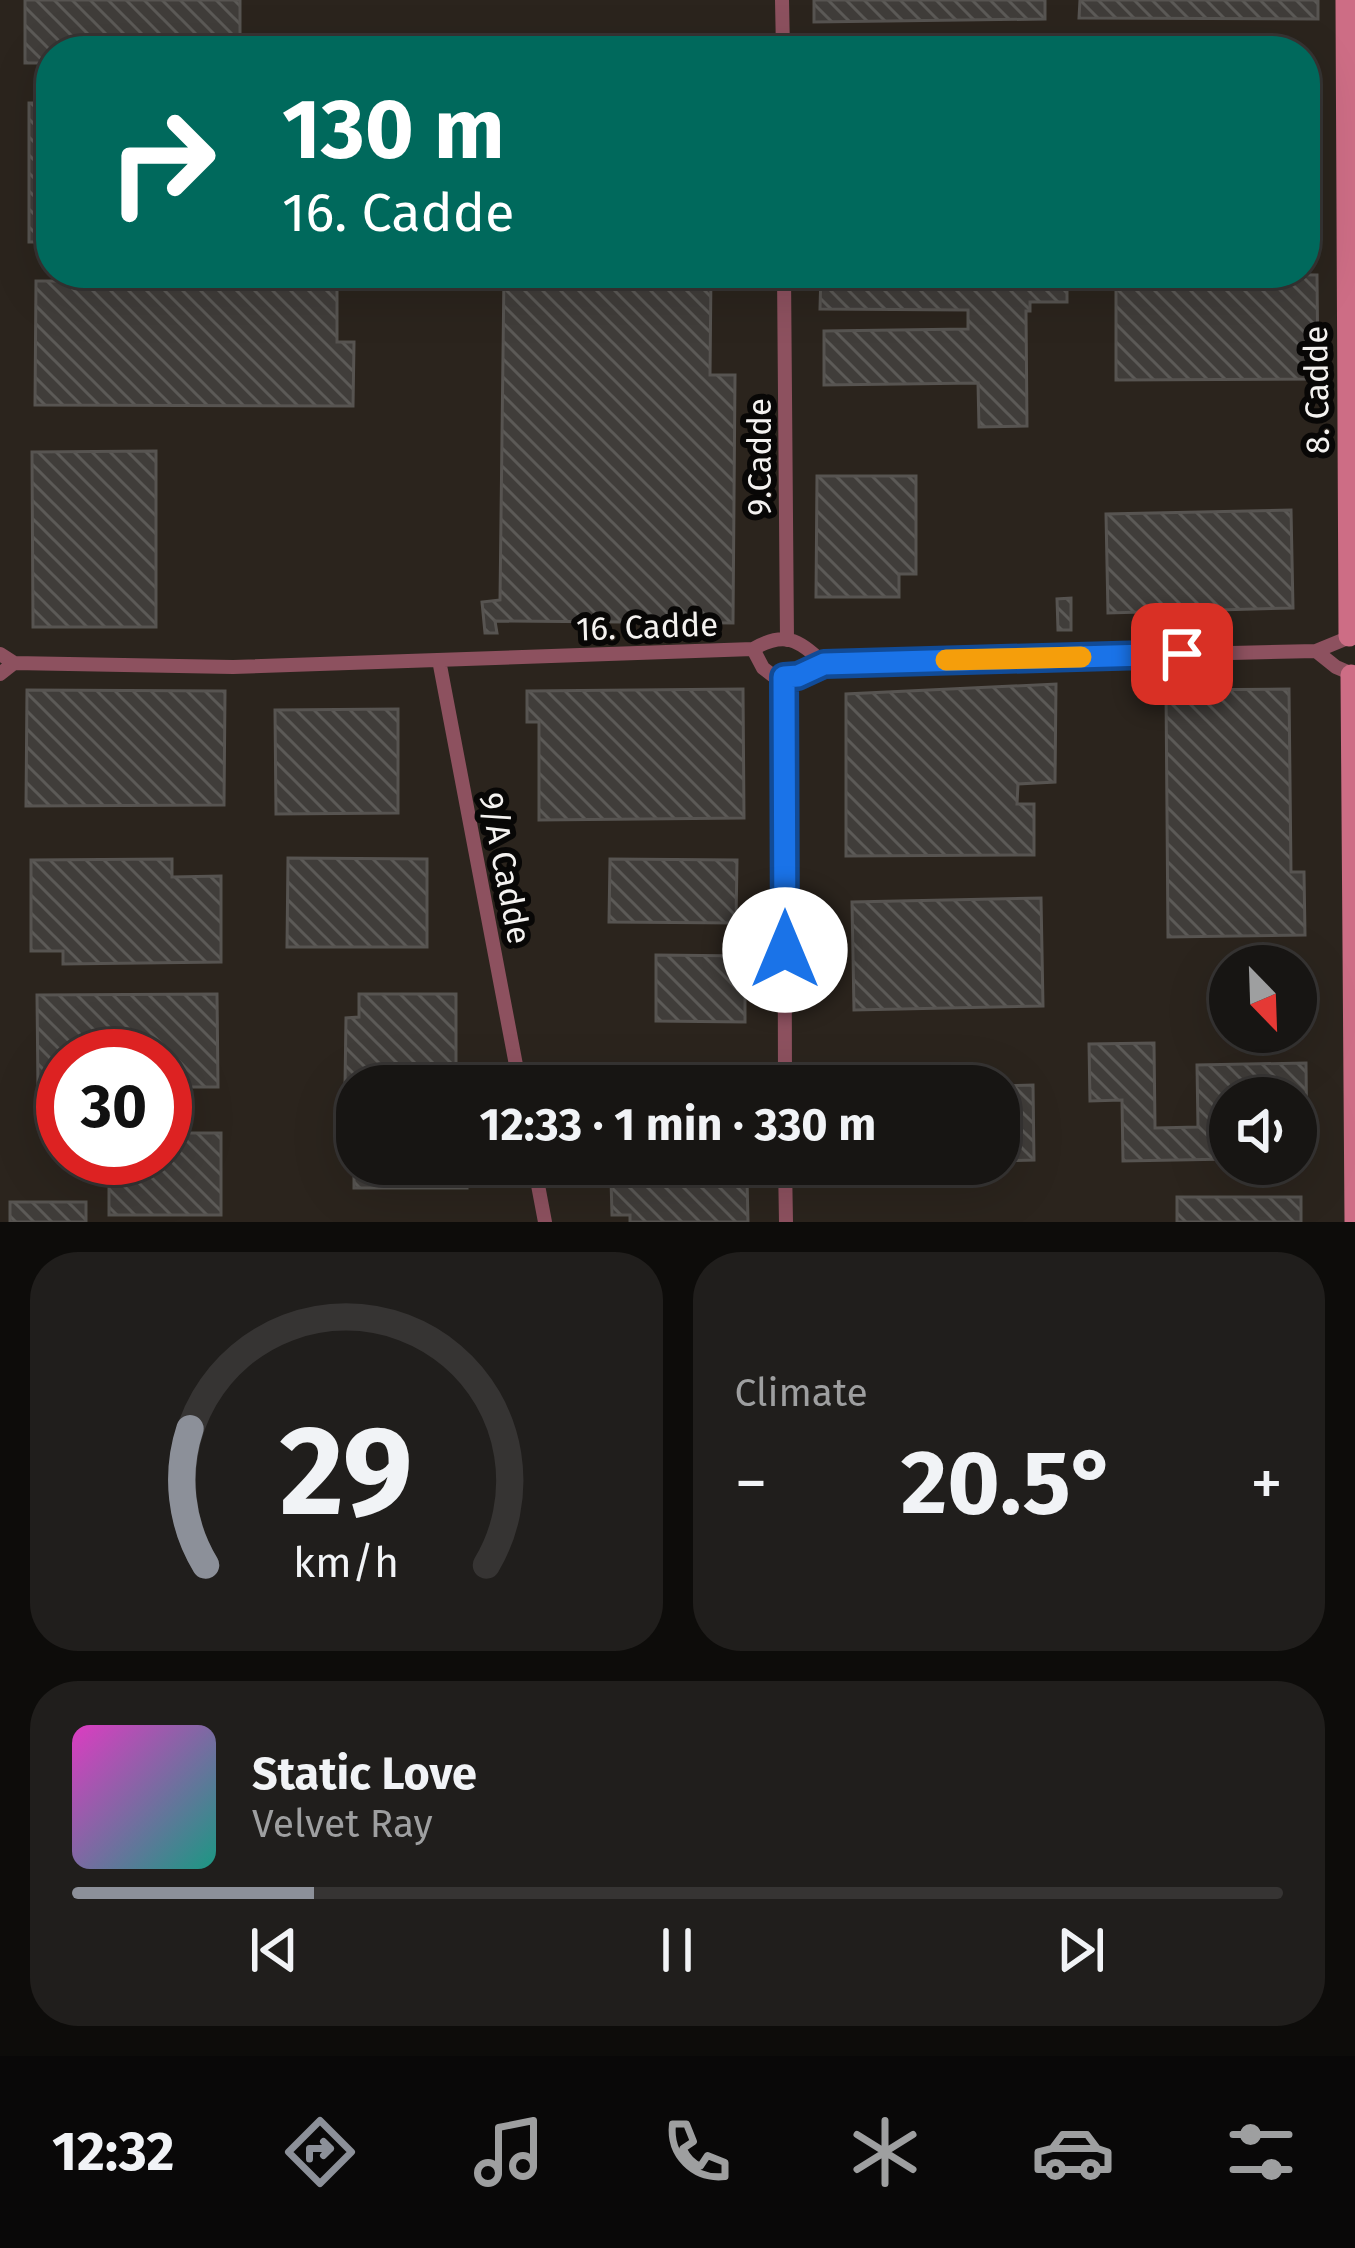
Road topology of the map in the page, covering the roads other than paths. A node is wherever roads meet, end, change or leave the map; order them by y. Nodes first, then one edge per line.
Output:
1 (782, 0) edge
2 (1346, 0) edge
3 (783, 36) edge
4 (784, 288) edge
5 (1352, 636) edge
6 (787, 640) junction
7 (753, 649) junction
8 (1316, 651) junction
9 (0, 653) edge
10 (439, 660) junction
11 (14, 663) junction
12 (824, 664) junction
13 (0, 674) edge
14 (1353, 675) edge
15 (784, 677) junction
16 (516, 1065) edge
17 (785, 1065) edge
18 (538, 1185) edge
19 (785, 1185) edge
20 (1355, 1221) edge
21 (545, 1222) edge
22 (786, 1222) edge

1 - 3 street
2 - 5 street, 8. Cadde
4 - 6 street, 9.Cadde
5 - 8 street
6 - 7 street, 16. Cadde
6 - 12 street
7 - 10 street, 16. Cadde
7 - 15 street
8 - 12 street
8 - 14 street
9 - 11 street
10 - 11 street, 16. Cadde
10 - 16 street, 9/A Cadde
11 - 13 street
12 - 15 street
14 - 20 street
15 - 17 street
18 - 21 street
19 - 22 street

